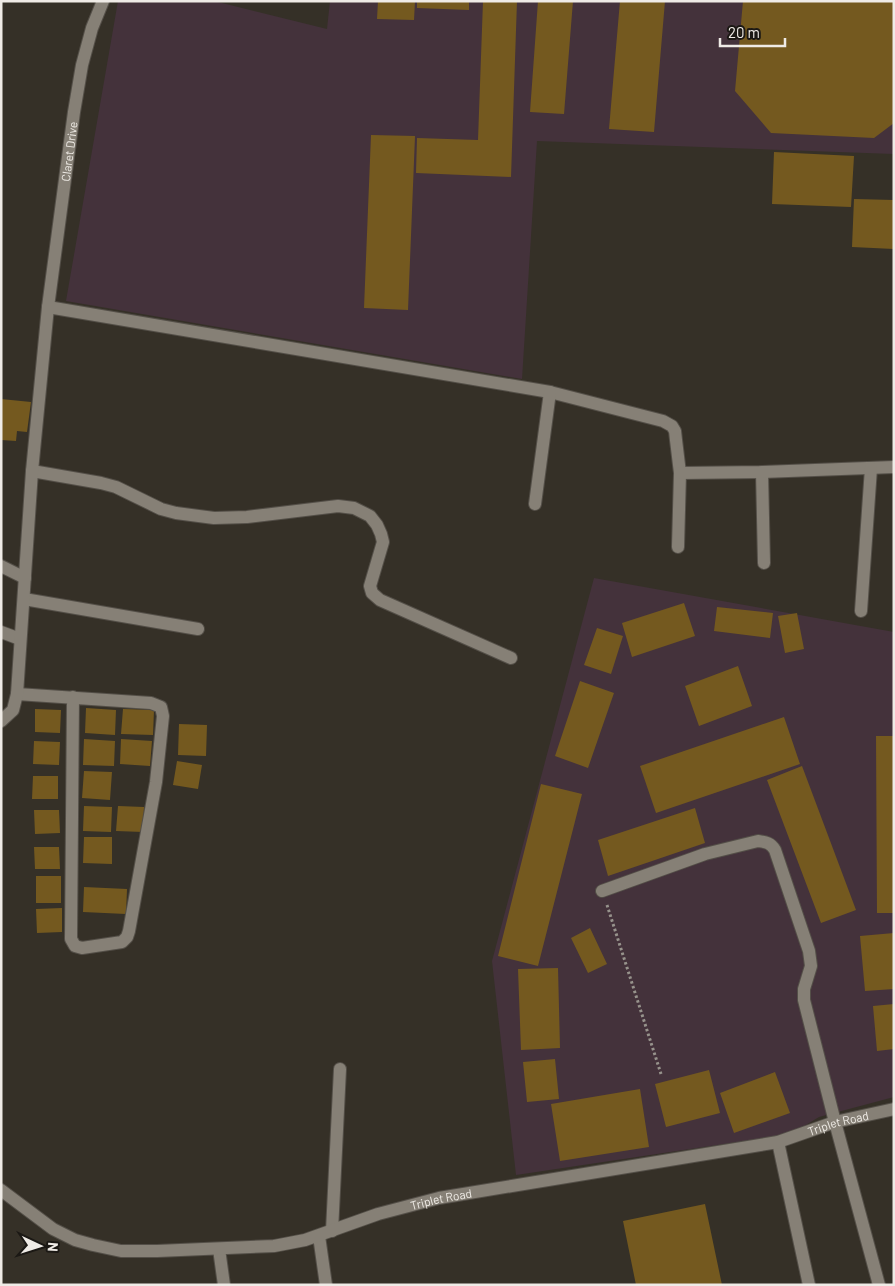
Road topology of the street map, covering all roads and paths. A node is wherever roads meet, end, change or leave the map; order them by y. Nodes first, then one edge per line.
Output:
1 (103, 1) edge
2 (48, 307) junction
3 (550, 392) junction
4 (894, 467) edge
5 (871, 468) junction
6 (32, 471) junction
7 (762, 472) junction
8 (680, 474) junction
9 (535, 504) dead end
10 (678, 548) dead end
11 (764, 563) dead end
12 (1, 566) edge
13 (25, 578) junction
14 (24, 599) junction
15 (861, 611) dead end
16 (198, 629) dead end
17 (1, 632) edge
18 (20, 638) junction
19 (511, 658) dead end
20 (17, 694) junction
21 (73, 697) junction
22 (1, 721) edge
23 (602, 891) joint
24 (340, 1068) dead end
25 (661, 1074) dead end
26 (894, 1109) edge
27 (835, 1122) junction
28 (778, 1142) junction
29 (1, 1190) edge
30 (332, 1231) junction
31 (319, 1236) junction
32 (219, 1249) junction
33 (224, 1285) edge
34 (326, 1285) edge
35 (809, 1285) edge
36 (879, 1285) edge

1 - 2 street, Claret Drive
2 - 3 street
2 - 6 street, Claret Drive
3 - 8 street
3 - 9 street
4 - 5 street
5 - 7 street
5 - 15 street
6 - 13 street, Claret Drive
6 - 19 street
7 - 8 street
7 - 11 street
8 - 10 street
12 - 13 street
13 - 14 street, Claret Drive
14 - 16 street
14 - 18 street, Claret Drive
17 - 18 street
18 - 20 street, Claret Drive
20 - 21 street
20 - 22 street
21 - 21 street
23 - 25 path
23 - 27 street
24 - 30 street
26 - 27 street, Triplet Road
27 - 28 street, Triplet Road
27 - 36 street
28 - 30 street, Triplet Road
28 - 35 street
29 - 32 street, Triplet Road
30 - 31 street, Triplet Road
31 - 32 street, Triplet Road
31 - 34 street
32 - 33 street

